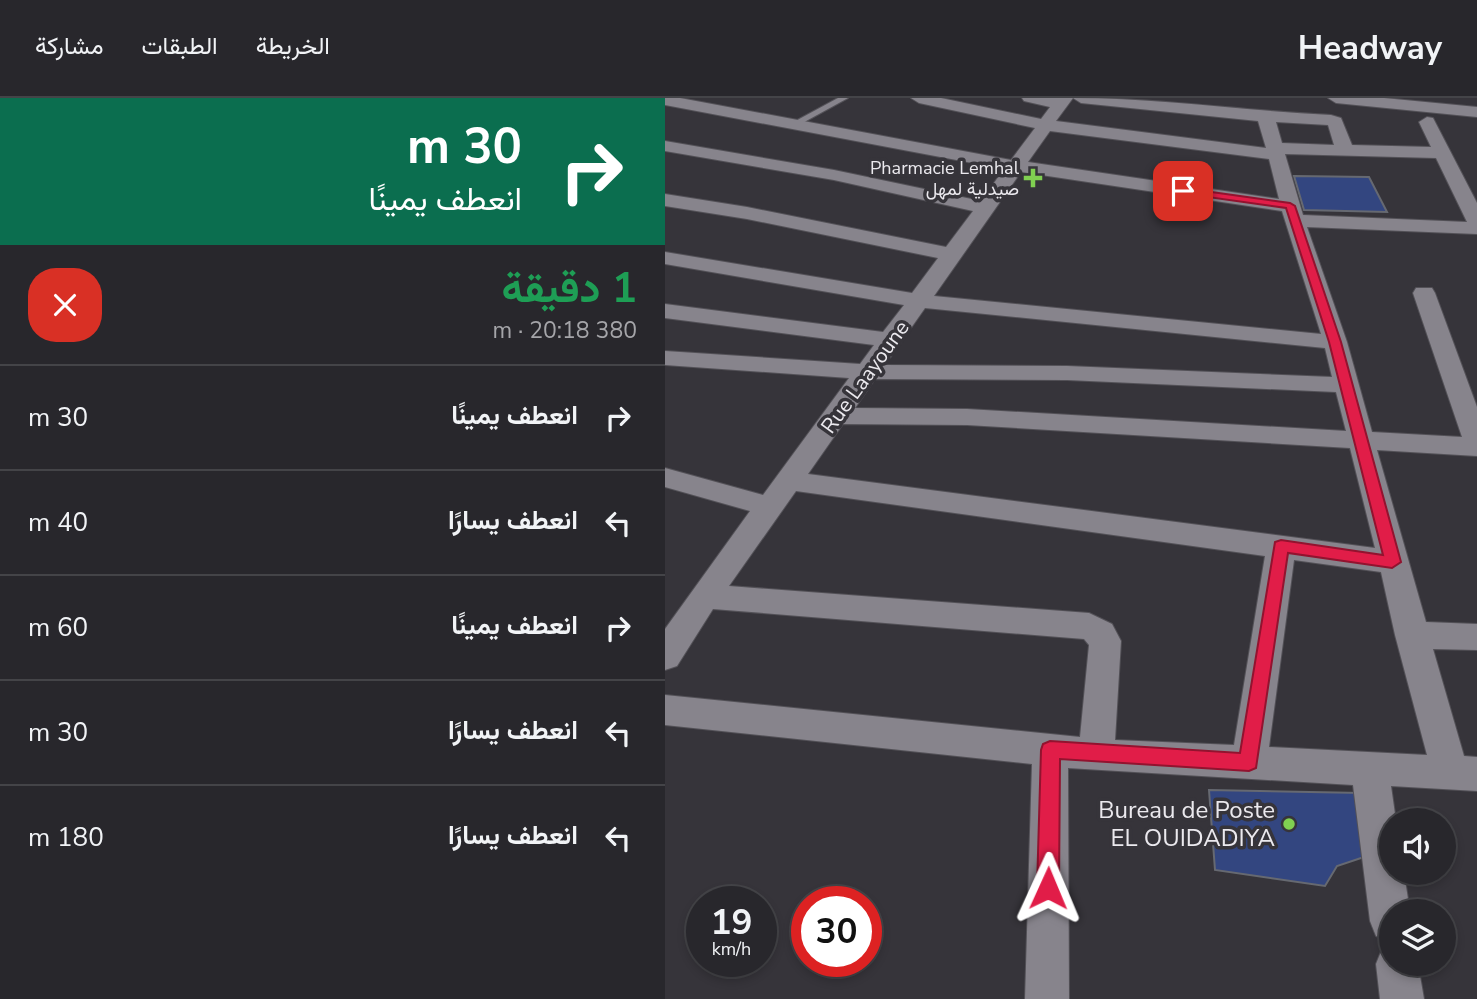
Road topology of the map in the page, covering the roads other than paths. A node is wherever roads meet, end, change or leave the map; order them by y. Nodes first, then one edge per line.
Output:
1 (737, 98) edge
2 (844, 98) edge
3 (919, 98) edge
4 (1030, 98) edge
5 (1280, 98) edge
6 (1336, 98) edge
7 (665, 100) edge
8 (1069, 100) edge
9 (716, 111) junction
10 (1477, 112) edge
11 (1263, 117) junction
12 (698, 122) dead end
13 (1427, 122) dead end
14 (794, 124) junction
15 (1046, 125) junction
16 (681, 132) dead end
17 (665, 144) edge
18 (1345, 150) junction
19 (1275, 152) junction
20 (1441, 153) junction
21 (1016, 166) junction
22 (665, 200) edge
23 (987, 208) junction
24 (1293, 213) junction
25 (1477, 222) edge
26 (1477, 228) edge
27 (953, 255) junction
28 (665, 258) edge
29 (1423, 293) dead end
30 (920, 301) junction
31 (665, 311) edge
32 (892, 341) junction
33 (1335, 342) junction
34 (665, 359) edge
35 (869, 372) junction
36 (1346, 385) junction
37 (837, 416) junction
38 (1361, 440) junction
39 (1477, 445) edge
40 (665, 477) edge
41 (790, 481) junction
42 (771, 507) junction
43 (1281, 546) junction
44 (1392, 562) junction
45 (705, 596) junction
46 (1411, 635) junction
47 (1477, 637) edge
48 (665, 656) edge
49 (665, 710) edge
50 (1050, 750) junction
51 (1096, 755) junction
52 (1249, 762) junction
53 (1370, 771) junction
54 (1464, 774) edge
55 (1388, 899) edge
56 (1399, 976) edge
57 (1047, 999) edge
58 (1402, 999) edge

1 - 9 street
2 - 14 lane
3 - 15 street
4 - 8 street
5 - 11 street
6 - 10 street
7 - 9 street
8 - 11 street
8 - 15 street, Rue Laayoune
9 - 12 street
9 - 14 street
11 - 18 street
11 - 19 street
13 - 20 street
14 - 21 street
15 - 19 street
15 - 21 street, Rue Laayoune
16 - 17 street
17 - 23 street
18 - 19 street
18 - 20 street
19 - 24 street
20 - 25 street
21 - 23 street, Rue Laayoune
21 - 24 street
22 - 27 street
23 - 27 street, Rue Laayoune
24 - 26 street
24 - 33 street
27 - 30 street, Rue Laayoune
28 - 30 street
29 - 39 street
30 - 32 street, Rue Laayoune
30 - 33 street
31 - 32 street
32 - 35 street, Rue Laayoune
33 - 36 street
34 - 35 street
35 - 36 street
35 - 37 street, Rue Laayoune
36 - 38 street
37 - 38 street
37 - 41 street, Rue Laayoune
38 - 39 street
38 - 44 street
40 - 42 street
41 - 42 street, Rue Laayoune
41 - 43 street
42 - 45 street, Rue Laayoune
43 - 44 street
43 - 52 street
44 - 46 street
45 - 48 street, Rue Laayoune
45 - 51 street
46 - 47 street
46 - 54 street
49 - 50 street
50 - 51 street
50 - 57 street
51 - 52 street
52 - 53 street
53 - 54 street
53 - 55 street
56 - 58 street

